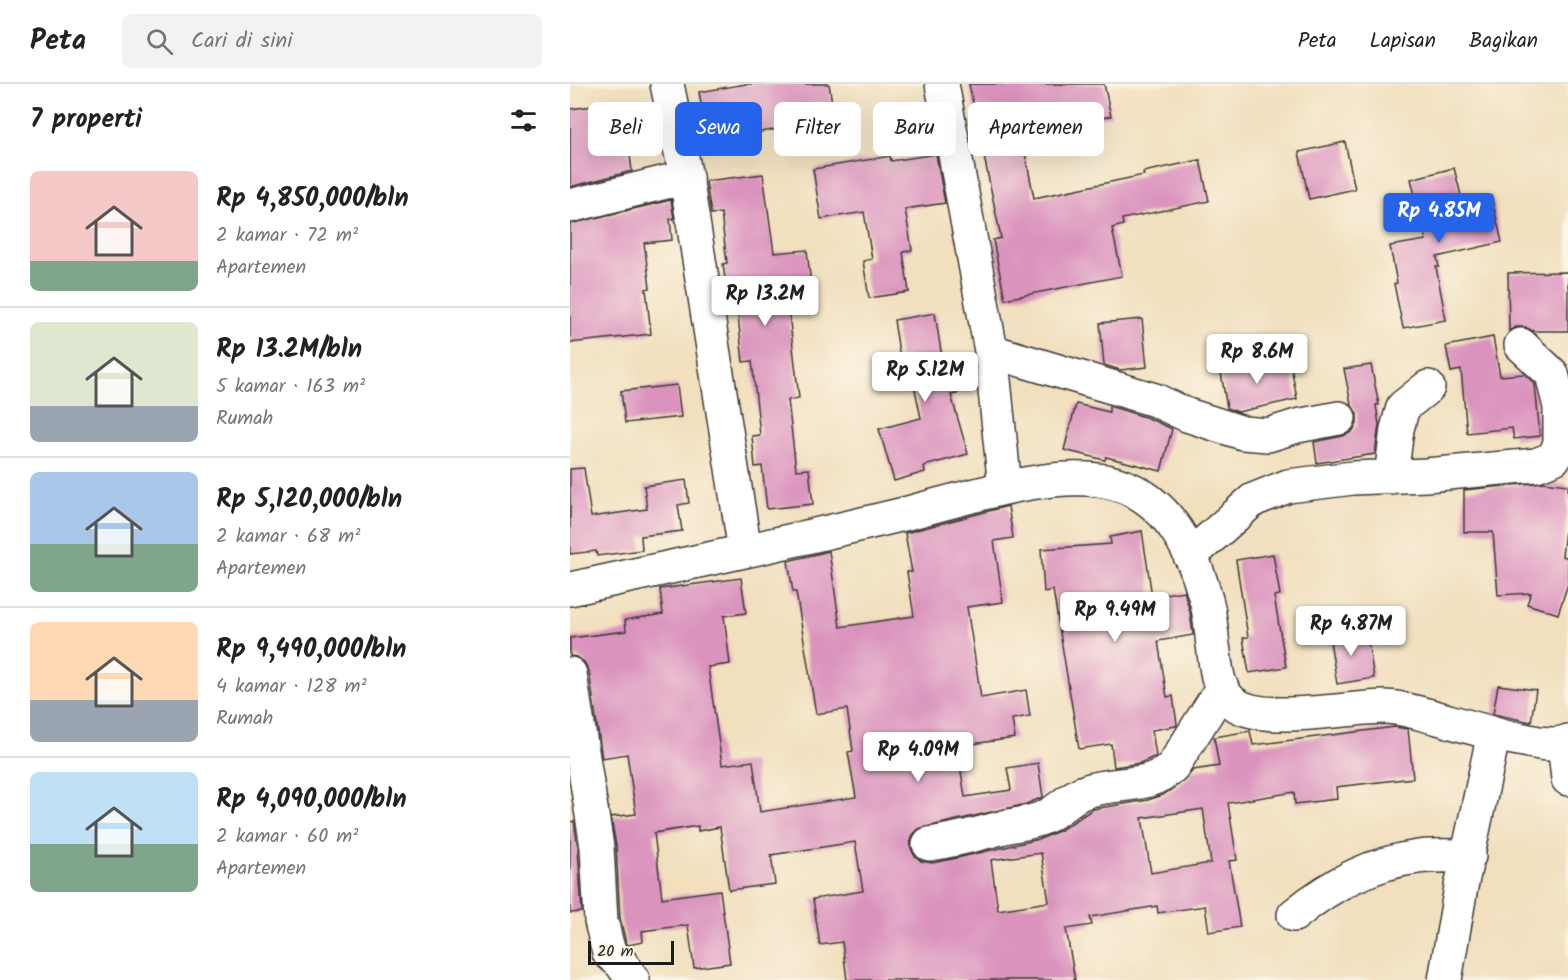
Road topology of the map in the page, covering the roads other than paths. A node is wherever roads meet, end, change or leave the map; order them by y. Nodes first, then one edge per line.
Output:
1 (667, 84) edge
2 (942, 84) edge
3 (686, 177) junction
4 (570, 206) edge
5 (1521, 345) dead end
6 (991, 351) junction
7 (1428, 387) dead end
8 (1339, 417) dead end
9 (1391, 477) junction
10 (1005, 488) junction
11 (745, 551) junction
12 (1190, 556) junction
13 (570, 589) edge
14 (570, 674) edge
15 (1221, 690) junction
16 (1494, 734) junction
17 (1566, 742) edge
18 (1568, 779) edge
19 (928, 844) dead end
20 (1469, 856) junction
21 (1294, 915) dead end
22 (633, 980) edge
23 (1445, 980) edge

1 - 3 street
2 - 6 street
3 - 4 street
3 - 11 street
5 - 9 street
6 - 8 street
6 - 10 street
7 - 9 street
9 - 12 street
10 - 11 street
10 - 12 street
11 - 13 street
12 - 15 street
14 - 22 street
15 - 16 street
15 - 19 street
16 - 17 street
16 - 20 street
17 - 18 street
20 - 21 street
20 - 23 street

